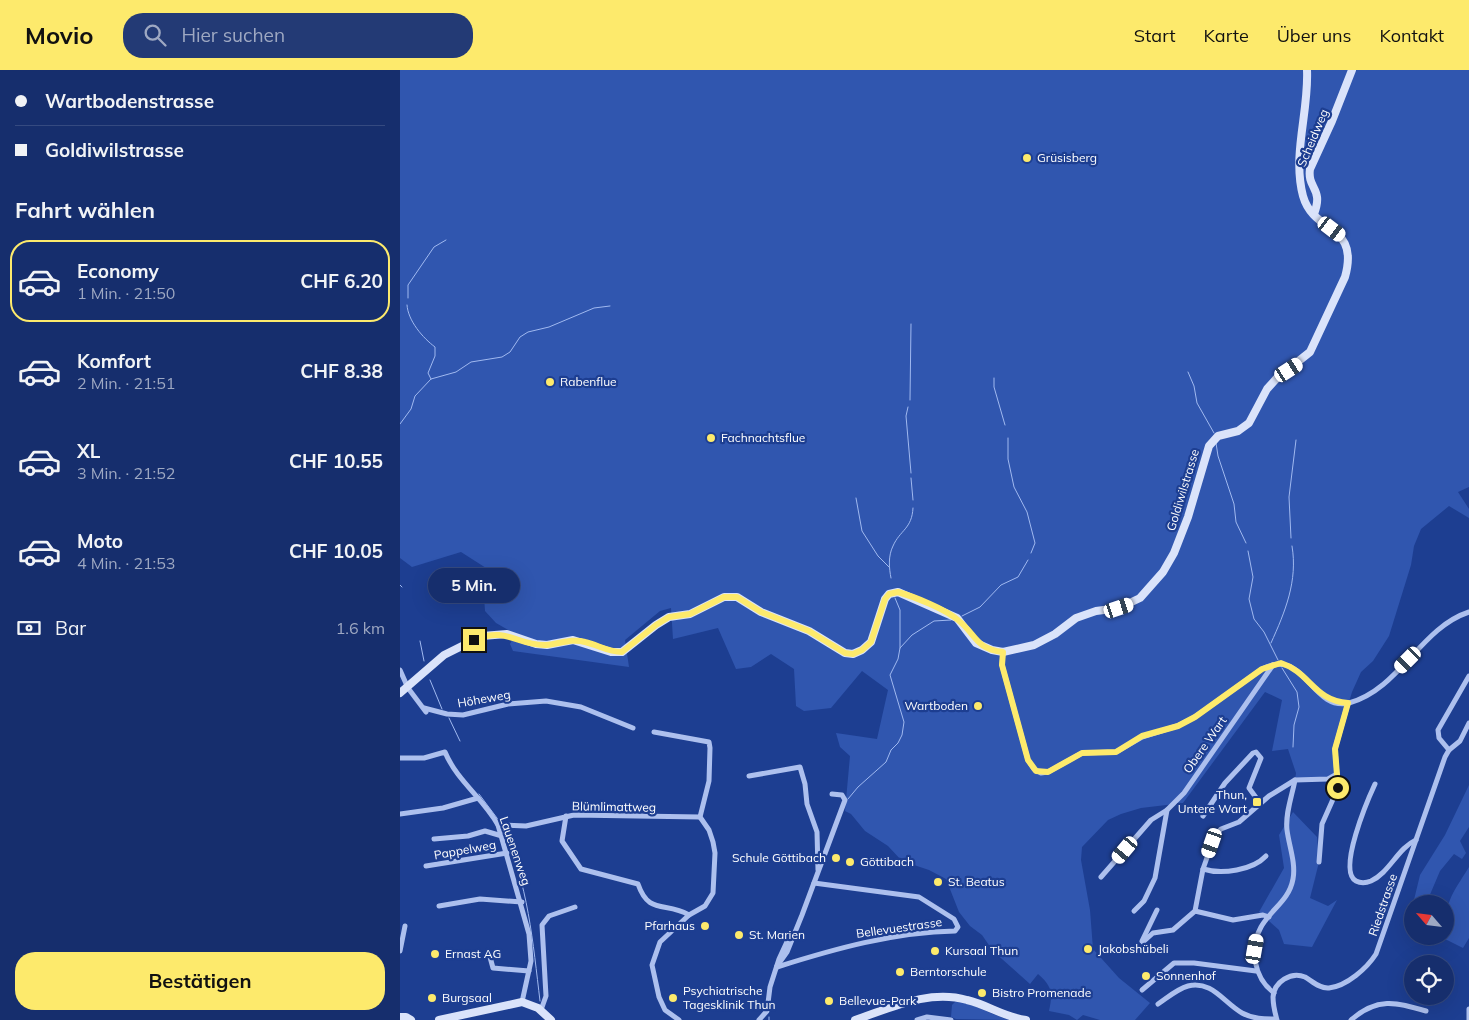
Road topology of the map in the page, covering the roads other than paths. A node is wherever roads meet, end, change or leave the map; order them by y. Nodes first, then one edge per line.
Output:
1 (1306, 70) edge
2 (1352, 70) edge
3 (1314, 214) junction
4 (1469, 612) edge
5 (1003, 652) junction
6 (1273, 665) junction
7 (400, 670) edge
8 (1469, 676) edge
9 (408, 688) junction
10 (400, 693) edge
11 (1348, 703) junction
12 (1469, 723) edge
13 (633, 728) dead end
14 (654, 732) dead end
15 (1449, 750) junction
16 (400, 758) edge
17 (1337, 774) junction
18 (749, 776) dead end
19 (1296, 780) junction
20 (1375, 784) dead end
21 (832, 794) dead end
22 (478, 798) junction
23 (1260, 803) junction
24 (1167, 810) junction
25 (402, 814) edge
26 (566, 816) junction
27 (1202, 816) dead end
28 (700, 817) junction
29 (498, 824) junction
30 (502, 836) junction
31 (434, 839) dead end
32 (817, 839) junction
33 (1416, 840) junction
34 (830, 842) junction
35 (507, 853) junction
36 (1266, 856) dead end
37 (1319, 862) dead end
38 (426, 866) dead end
39 (1203, 870) junction
40 (818, 871) junction
41 (1101, 877) dead end
42 (814, 883) junction
43 (522, 902) junction
44 (439, 906) dead end
45 (575, 907) dead end
46 (1157, 910) dead end
47 (1134, 911) dead end
48 (1195, 911) junction
49 (689, 915) junction
50 (1269, 917) junction
51 (405, 926) dead end
52 (400, 951) edge
53 (490, 957) dead end
54 (777, 967) junction
55 (529, 971) junction
56 (1256, 971) junction
57 (1142, 990) dead end
58 (1274, 993) junction
59 (522, 1002) junction
60 (1158, 1004) dead end
61 (1469, 1008) edge
62 (540, 1010) junction
63 (1426, 1011) dead end
64 (400, 1017) edge
65 (1276, 1019) edge
66 (411, 1020) edge
67 (439, 1020) edge
68 (551, 1020) edge
69 (679, 1020) edge
70 (759, 1020) edge
71 (855, 1020) edge
72 (918, 1020) edge
73 (951, 1020) edge
74 (1026, 1020) edge
75 (1351, 1020) edge
76 (1469, 1020) edge

1 - 3 street, Goldiwilstrasse
2 - 3 street, Scheidweg
3 - 5 street, Goldiwilstrasse
4 - 11 street
5 - 6 street
5 - 9 street
6 - 11 street
6 - 24 street, Obere Wart
7 - 9 street
8 - 15 street
9 - 10 street
9 - 13 street, Höheweg
11 - 17 street
12 - 15 street, Riedstrasse
14 - 28 street
15 - 33 street, Riedstrasse
16 - 22 street, Lauenenweg
17 - 19 street
17 - 37 street
18 - 32 street
19 - 23 street
19 - 50 street
20 - 33 street
21 - 34 street
22 - 25 street
22 - 29 street, Lauenenweg
23 - 27 street
23 - 39 street
24 - 41 street, Obere Wart
24 - 47 street
26 - 28 street, Blümlimattweg
26 - 29 street, Blümlimattweg
26 - 49 street
28 - 49 street
29 - 30 street, Lauenenweg
30 - 31 street
30 - 35 street, Lauenenweg
32 - 34 street
32 - 40 street
33 - 58 street, Riedstrasse
34 - 40 street
35 - 38 street, Pappelweg
35 - 43 street, Lauenenweg
36 - 39 street
39 - 48 street
40 - 42 street
42 - 54 street
42 - 54 street, Bellevuestrasse
43 - 44 street
43 - 55 street, Lauenenweg
45 - 62 street
46 - 48 street
48 - 50 street
49 - 69 street
50 - 56 street
51 - 52 street
53 - 55 street
54 - 70 street
55 - 59 street, Lauenenweg
56 - 57 street
56 - 58 street
58 - 65 street
59 - 62 street
59 - 67 street
60 - 65 street
61 - 76 street
62 - 68 street
63 - 75 street
64 - 66 street
71 - 74 street
72 - 73 street

